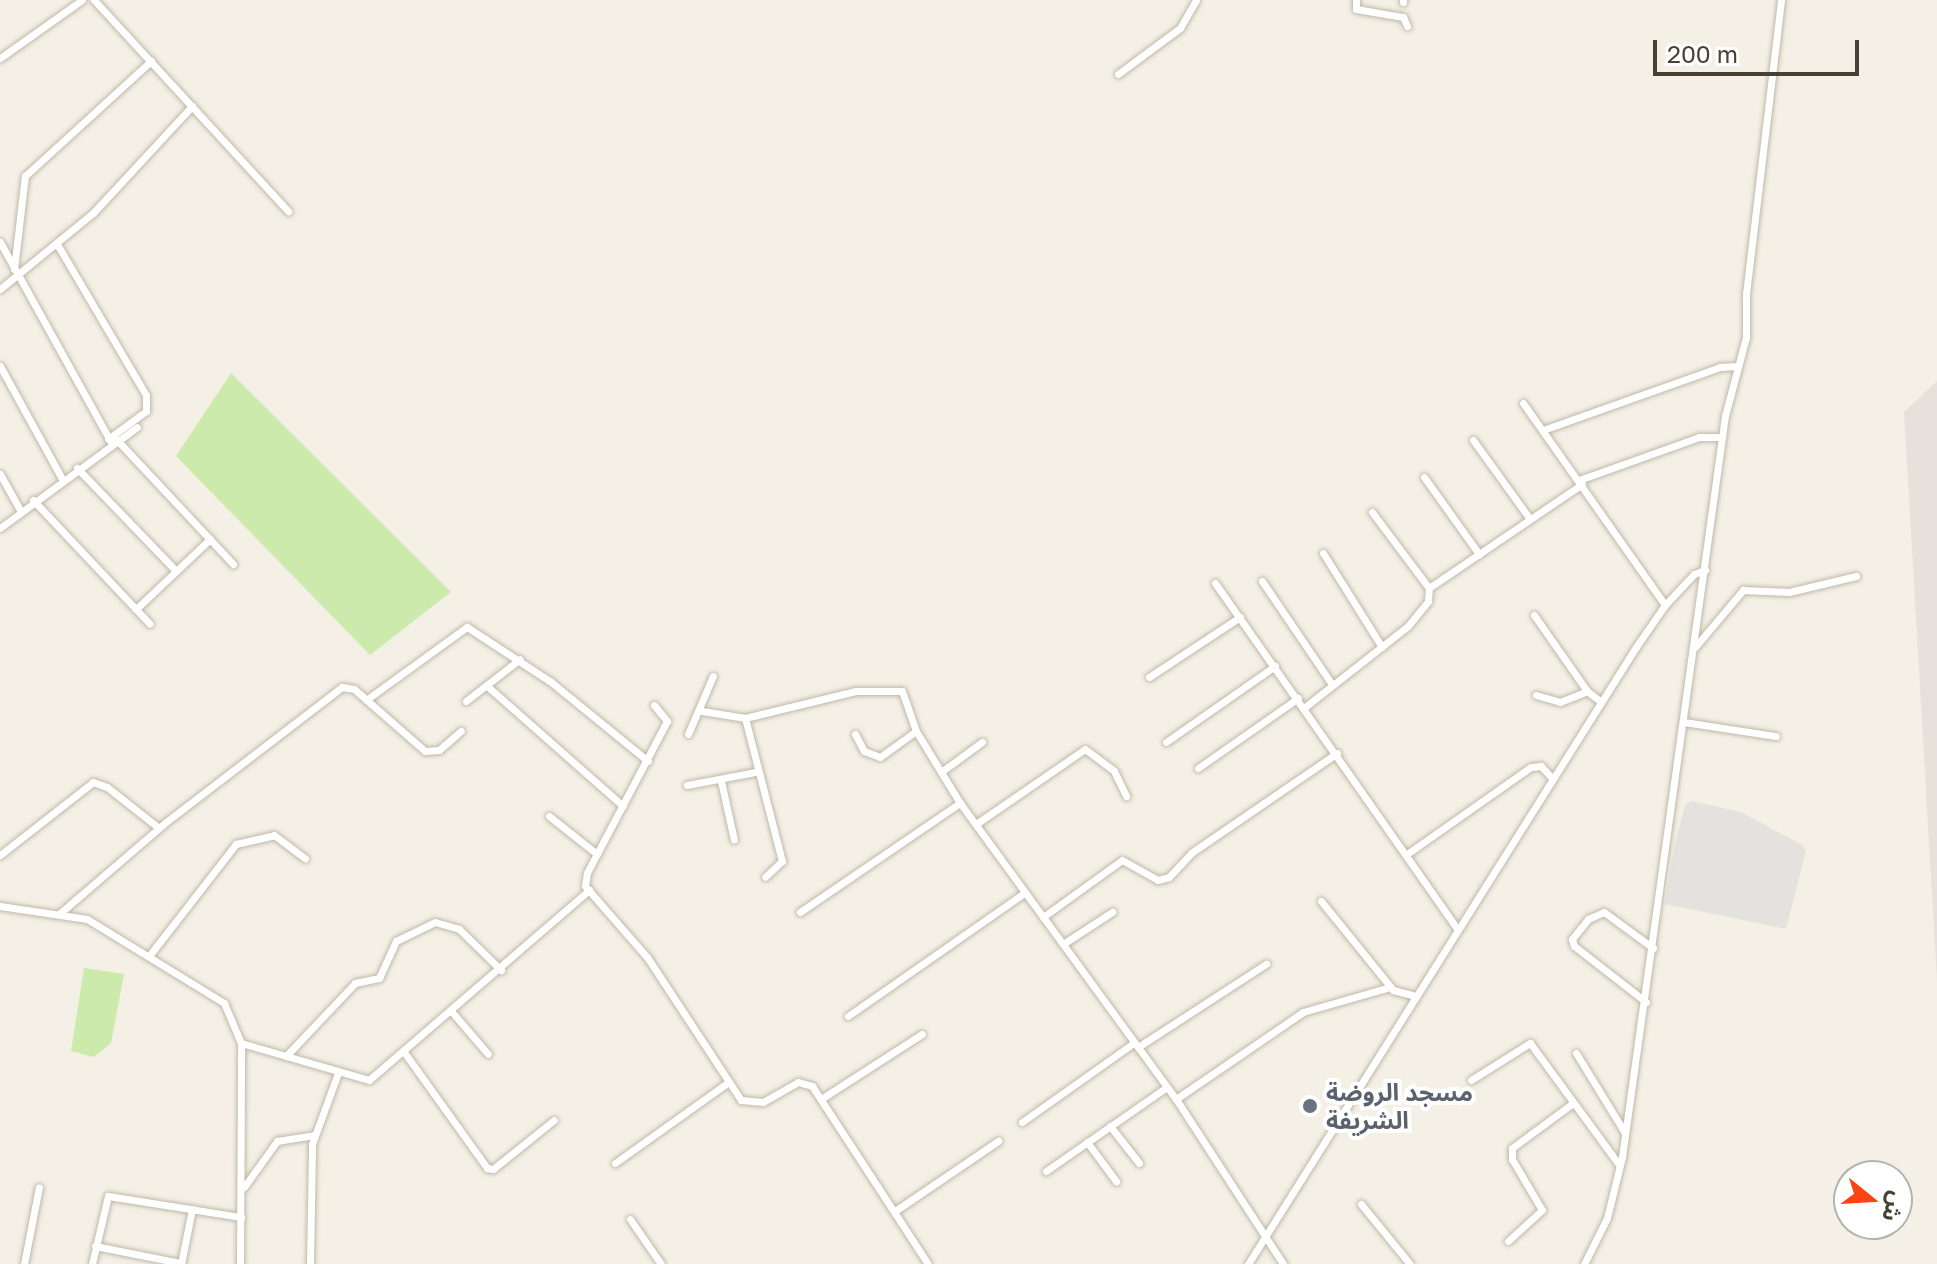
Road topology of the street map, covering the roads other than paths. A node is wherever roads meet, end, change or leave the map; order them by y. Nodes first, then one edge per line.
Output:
1 (82, 0) edge
2 (94, 0) edge
3 (1196, 0) edge
4 (1356, 0) edge
5 (1781, 0) edge
6 (1407, 26) dead end
7 (0, 58) edge
8 (151, 61) junction
9 (1118, 74) dead end
10 (192, 106) junction
11 (288, 211) dead end
12 (0, 242) edge
13 (57, 244) junction
14 (16, 272) junction
15 (0, 289) edge
16 (0, 366) edge
17 (1738, 366) junction
18 (1523, 403) dead end
19 (137, 427) dead end
20 (1543, 430) junction
21 (1722, 437) junction
22 (1473, 440) dead end
23 (112, 441) junction
24 (77, 468) junction
25 (0, 474) edge
26 (1424, 477) dead end
27 (62, 479) junction
28 (1581, 482) junction
29 (33, 500) junction
30 (20, 510) junction
31 (1372, 512) dead end
32 (1530, 519) junction
33 (0, 528) edge
34 (210, 539) junction
35 (1323, 553) dead end
36 (1479, 554) junction
37 (233, 564) dead end
38 (1705, 570) junction
39 (176, 571) junction
40 (1856, 576) dead end
41 (1262, 581) dead end
42 (1215, 583) dead end
43 (1429, 588) junction
44 (1665, 605) junction
45 (136, 609) junction
46 (1534, 615) dead end
47 (1240, 617) junction
48 (150, 624) dead end
49 (1382, 647) junction
50 (1694, 648) junction
51 (520, 659) junction
52 (1275, 666) junction
53 (713, 676) dead end
54 (1149, 677) dead end
55 (1331, 683) junction
56 (487, 686) junction
57 (1587, 691) junction
58 (1536, 695) dead end
59 (1298, 698) junction
60 (366, 700) junction
61 (466, 701) dead end
62 (1601, 702) junction
63 (654, 705) dead end
64 (1305, 707) junction
65 (702, 711) junction
66 (745, 718) junction
67 (1684, 722) junction
68 (461, 731) dead end
69 (916, 731) junction
70 (688, 734) dead end
71 (855, 734) dead end
72 (1776, 736) dead end
73 (982, 742) dead end
74 (1166, 742) dead end
75 (1337, 753) junction
76 (648, 761) junction
77 (1198, 768) dead end
78 (755, 772) junction
79 (941, 772) junction
80 (1551, 777) junction
81 (721, 781) junction
82 (687, 785) dead end
83 (1126, 796) dead end
84 (960, 803) junction
85 (623, 806) junction
86 (549, 816) dead end
87 (976, 824) junction
88 (159, 828) junction
89 (734, 840) dead end
90 (597, 854) junction
91 (1407, 854) junction
92 (0, 855) edge
93 (305, 858) dead end
94 (765, 877) dead end
95 (589, 890) junction
96 (1024, 893) junction
97 (1321, 901) dead end
98 (0, 906) edge
99 (800, 912) dead end
100 (1112, 912) dead end
101 (59, 914) junction
102 (1043, 917) junction
103 (1457, 928) junction
104 (1063, 944) junction
105 (1653, 948) junction
106 (149, 956) junction
107 (1266, 964) dead end
108 (501, 970) junction
109 (1390, 987) junction
110 (1416, 996) junction
111 (1646, 1002) junction
112 (452, 1012) junction
113 (848, 1016) dead end
114 (922, 1034) dead end
115 (241, 1043) junction
116 (1137, 1044) junction
117 (404, 1052) junction
118 (1576, 1053) dead end
119 (488, 1054) dead end
120 (286, 1056) junction
121 (338, 1073) junction
122 (1471, 1080) dead end
123 (727, 1083) junction
124 (1167, 1087) junction
125 (821, 1099) junction
126 (1176, 1099) junction
127 (1573, 1103) junction
128 (554, 1120) dead end
129 (1022, 1122) dead end
130 (1110, 1126) junction
131 (1625, 1133) junction
132 (313, 1135) junction
133 (998, 1141) dead end
134 (1087, 1142) junction
135 (615, 1163) dead end
136 (1139, 1163) dead end
137 (1620, 1166) junction
138 (1046, 1171) dead end
139 (1116, 1181) dead end
140 (39, 1187) dead end
141 (243, 1187) junction
142 (1361, 1204) dead end
143 (192, 1209) junction
144 (895, 1211) junction
145 (241, 1217) junction
146 (630, 1219) dead end
147 (1265, 1237) junction
148 (1508, 1241) dead end
149 (95, 1246) junction
150 (181, 1263) edge
151 (24, 1264) edge
152 (92, 1264) edge
153 (240, 1264) edge
154 (310, 1264) edge
155 (661, 1264) edge
156 (928, 1264) edge
157 (1248, 1264) edge
158 (1283, 1264) edge
159 (1410, 1264) edge
160 (1584, 1264) edge

1 - 7 street
2 - 8 street
3 - 9 street
4 - 6 street
5 - 17 street
8 - 10 street
8 - 14 street
10 - 11 street
10 - 13 street
12 - 14 street
13 - 14 street
13 - 23 street
14 - 15 street
14 - 23 street
16 - 27 street
17 - 20 street
17 - 21 street
18 - 20 street
19 - 23 street
20 - 28 street
21 - 28 street
21 - 38 street
22 - 32 street
23 - 24 street
23 - 34 street
24 - 27 street
24 - 39 street
25 - 30 street
26 - 36 street
27 - 29 street
28 - 32 street
28 - 44 street
29 - 30 street
29 - 45 street
30 - 33 street
31 - 43 street
32 - 36 street
34 - 37 street
34 - 39 street
35 - 49 street
36 - 43 street
38 - 44 street
38 - 50 street
39 - 45 street
40 - 50 street
41 - 55 street
42 - 47 street
43 - 49 street
44 - 62 street
45 - 48 street
46 - 57 street
47 - 52 street
47 - 54 street
49 - 55 street
50 - 67 street
51 - 56 street
51 - 60 street
51 - 76 street
52 - 59 street
52 - 74 street
53 - 65 street
55 - 64 street
56 - 61 street
56 - 85 street
57 - 58 street
57 - 62 street
59 - 64 street
59 - 77 street
60 - 68 street
60 - 88 street
62 - 80 street
63 - 76 street
64 - 75 street
65 - 66 street
65 - 70 street
66 - 69 street
66 - 78 street
67 - 72 street
67 - 105 street
69 - 71 street
69 - 79 street
73 - 79 street
75 - 91 street
75 - 102 street
76 - 85 street
78 - 81 street
78 - 94 street
79 - 84 street
80 - 91 street
80 - 103 street
81 - 82 street
81 - 89 street
83 - 87 street
84 - 87 street
84 - 99 street
85 - 90 street
86 - 90 street
87 - 96 street
88 - 92 street
88 - 101 street
90 - 95 street
91 - 103 street
93 - 106 street
95 - 108 street
95 - 123 street
96 - 102 street
96 - 113 street
97 - 109 street
98 - 101 street
100 - 104 street
101 - 106 street
102 - 104 street
103 - 110 street
104 - 116 street
105 - 111 street
105 - 111 street
106 - 115 street
107 - 116 street
108 - 112 street
108 - 120 street
109 - 110 street
109 - 126 street
110 - 147 street
111 - 131 street
112 - 117 street
112 - 119 street
114 - 125 street
115 - 120 street
115 - 141 street
116 - 124 street
116 - 129 street
117 - 121 street
117 - 128 street
118 - 131 street
120 - 121 street
121 - 132 street
122 - 127 street
123 - 125 street
123 - 135 street
124 - 126 street
124 - 130 street
125 - 144 street
126 - 147 street
127 - 137 street
127 - 148 street
130 - 134 street
130 - 136 street
131 - 137 street
132 - 141 street
132 - 154 street
133 - 144 street
134 - 138 street
134 - 139 street
137 - 160 street
140 - 151 street
141 - 145 street
142 - 159 street
143 - 145 street
143 - 149 street
143 - 150 street
144 - 156 street
145 - 153 street
146 - 155 street
147 - 157 street
147 - 158 street
149 - 150 street
149 - 152 street

